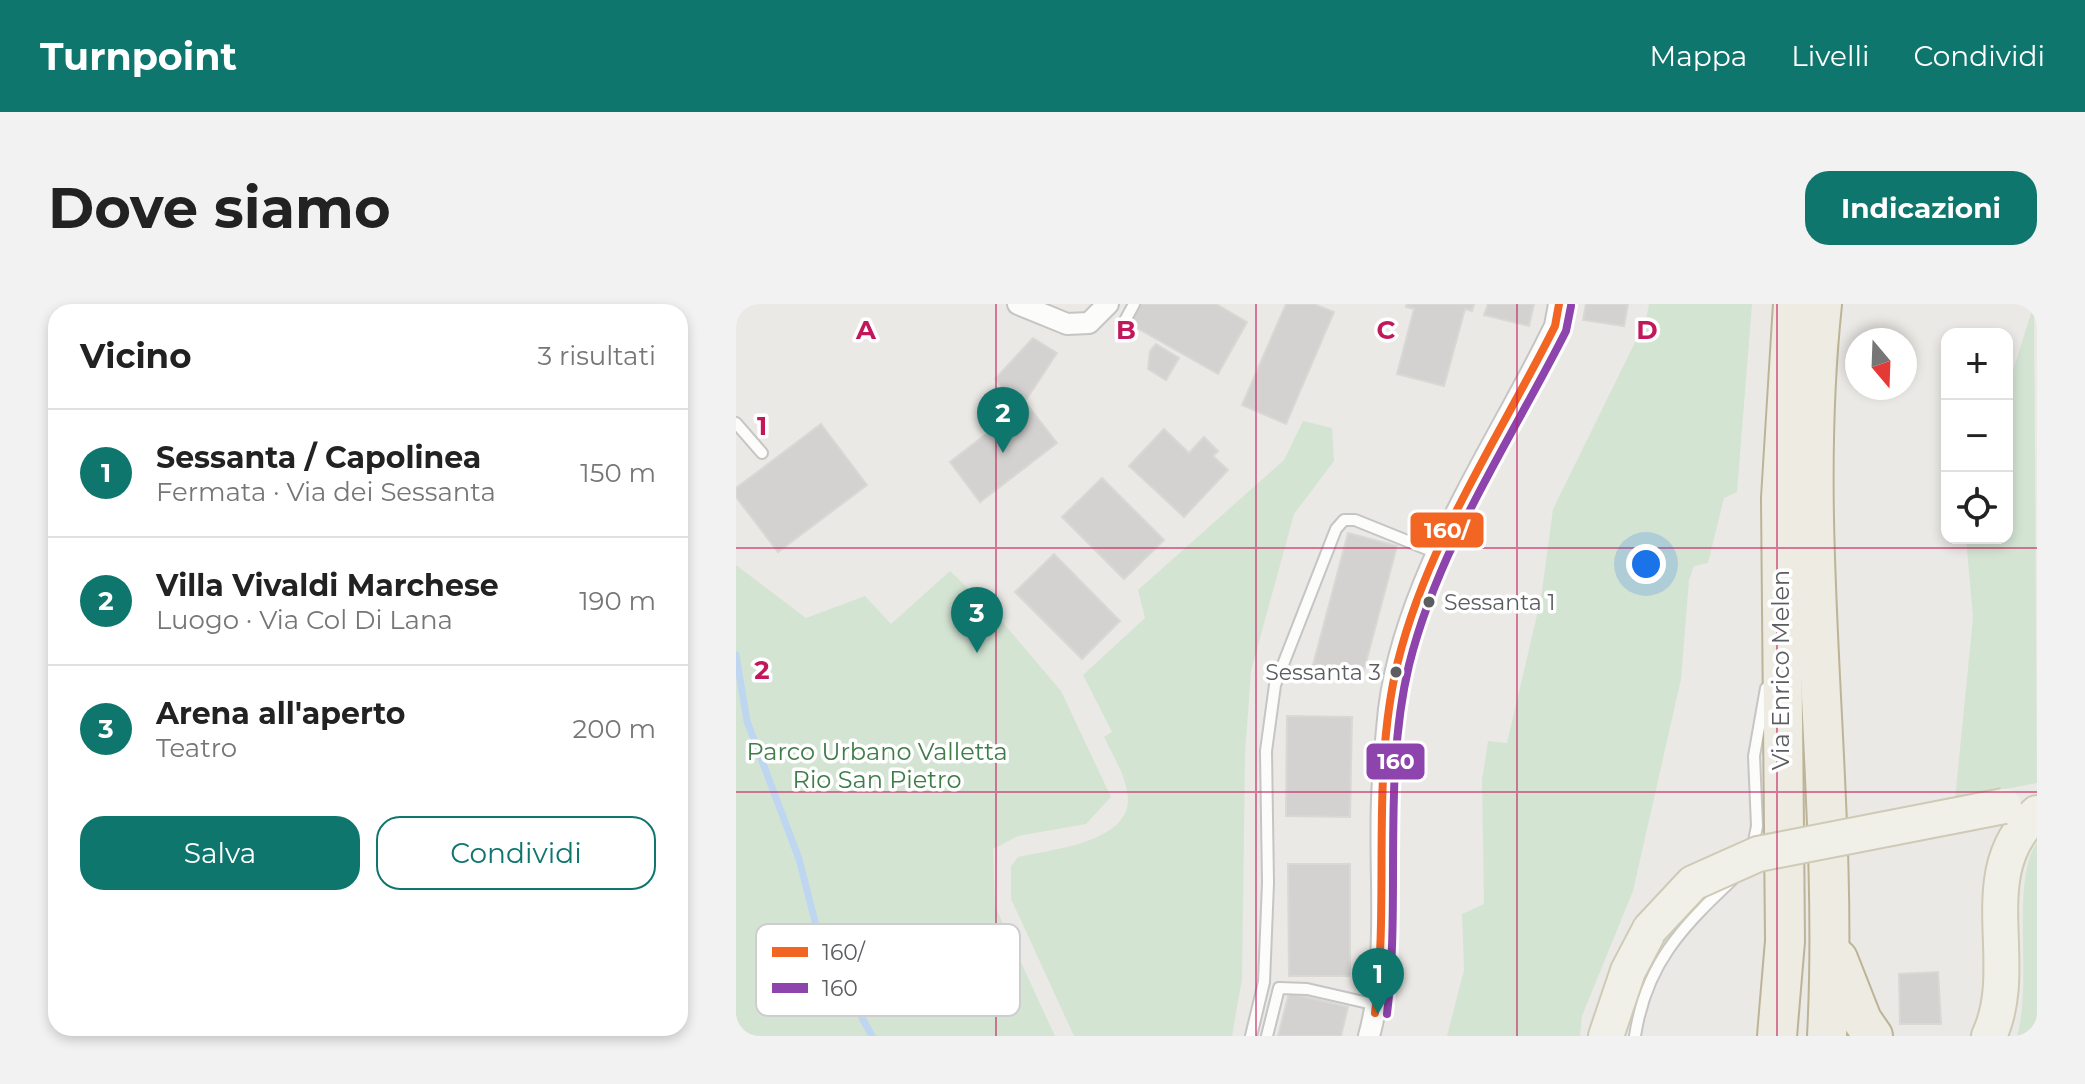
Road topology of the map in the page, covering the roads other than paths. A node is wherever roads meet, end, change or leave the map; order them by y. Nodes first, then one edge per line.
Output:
1 (1018, 304) edge
2 (1108, 304) edge
3 (1134, 304) edge
4 (1559, 304) edge
5 (1793, 304) edge
6 (1822, 304) edge
7 (1122, 326) dead end
8 (736, 423) edge
9 (762, 453) dead end
10 (1439, 554) junction
11 (1781, 607) junction
12 (1770, 667) dead end
13 (1767, 681) dead end
14 (2020, 805) edge
15 (2037, 813) edge
16 (1832, 941) junction
17 (1377, 1005) junction
18 (1251, 1036) edge
19 (1267, 1036) edge
20 (1369, 1036) edge
21 (1606, 1036) edge
22 (1635, 1036) edge
23 (1777, 1036) edge
24 (1827, 1036) edge
25 (1873, 1036) edge
26 (1989, 1036) edge

1 - 2 street
3 - 7 lane
4 - 10 street
5 - 11 highway, Via Enrico Melen
6 - 16 highway, Via Enrico Melen
8 - 9 lane
10 - 17 street
10 - 18 lane
11 - 12 lane
11 - 23 highway, Via Enrico Melen
13 - 22 lane
14 - 21 main road, bridge
15 - 26 main road
16 - 24 highway
16 - 25 highway
17 - 19 lane
17 - 20 street

